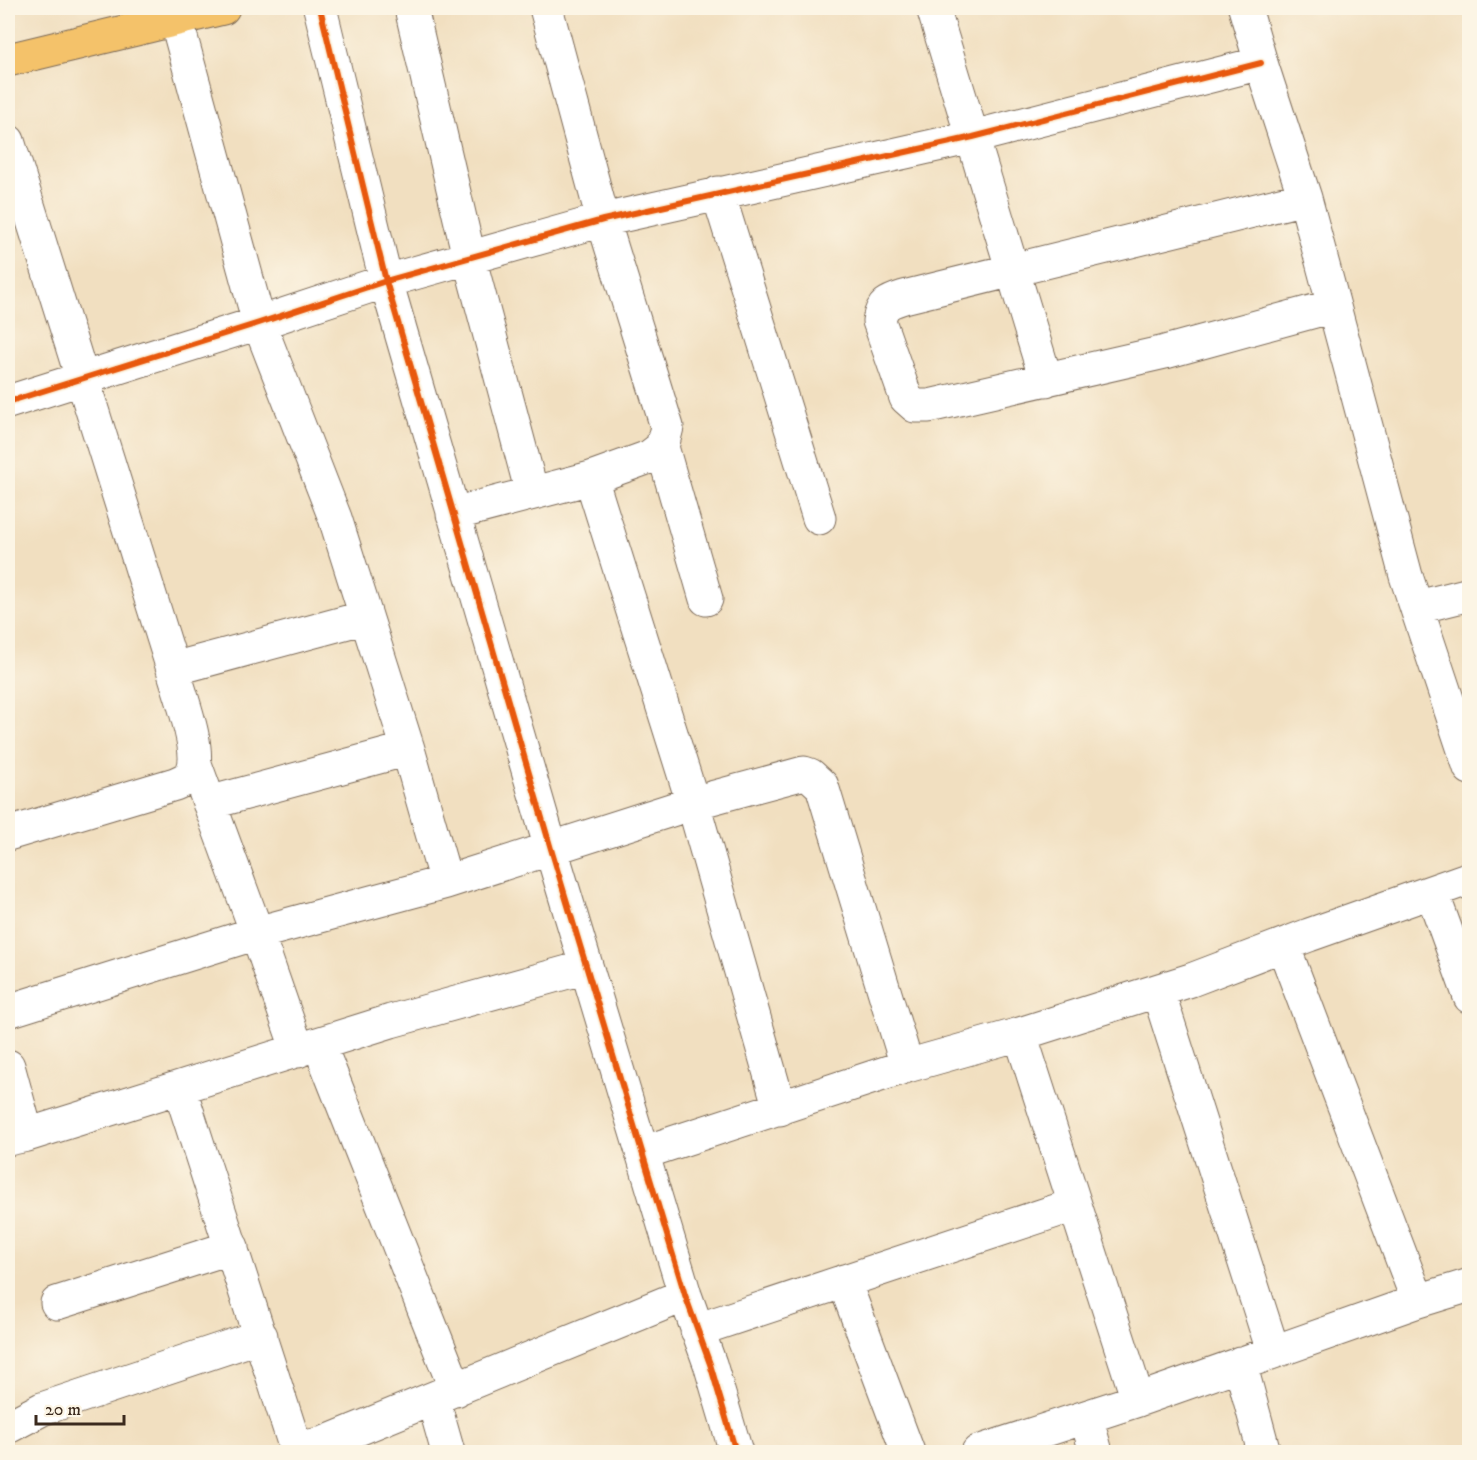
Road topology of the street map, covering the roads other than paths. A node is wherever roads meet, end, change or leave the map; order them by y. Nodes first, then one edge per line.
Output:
1 (223, 8) edge
2 (320, 8) edge
3 (411, 8) edge
4 (546, 8) edge
5 (933, 8) edge
6 (1245, 8) edge
7 (176, 19) junction
8 (8, 60) edge
9 (1261, 63) junction
10 (973, 137) junction
11 (8, 141) edge
12 (718, 193) junction
13 (1305, 198) junction
14 (603, 220) junction
15 (469, 257) junction
16 (1011, 271) junction
17 (386, 281) junction
18 (1333, 306) junction
19 (259, 323) junction
20 (82, 378) junction
21 (1046, 380) junction
22 (8, 402) edge
23 (662, 447) junction
24 (591, 478) junction
25 (532, 493) junction
26 (453, 514) junction
27 (819, 518) dead end
28 (1470, 594) edge
29 (706, 599) dead end
30 (1418, 607) junction
31 (366, 617) junction
32 (173, 669) junction
33 (408, 749) junction
34 (195, 764) junction
35 (1470, 768) edge
36 (210, 803) junction
37 (693, 803) junction
38 (8, 834) edge
39 (551, 849) junction
40 (1470, 878) edge
41 (446, 882) junction
42 (1432, 892) junction
43 (257, 933) junction
44 (1283, 945) junction
45 (586, 967) junction
46 (1158, 991) junction
47 (1470, 997) edge
48 (8, 1011) edge
49 (1020, 1034) junction
50 (308, 1048) junction
51 (8, 1066) edge
52 (908, 1066) junction
53 (180, 1089) junction
54 (780, 1109) junction
55 (17, 1137) edge
56 (642, 1153) junction
57 (1074, 1205) junction
58 (232, 1247) junction
59 (844, 1281) junction
60 (1470, 1285) edge
61 (685, 1295) junction
62 (1418, 1300) junction
63 (57, 1303) dead end
64 (697, 1330) junction
65 (261, 1336) junction
66 (1273, 1352) junction
67 (1240, 1363) junction
68 (444, 1395) junction
69 (1138, 1400) junction
70 (1086, 1417) junction
71 (8, 1427) edge
72 (294, 1451) edge
73 (448, 1452) edge
74 (736, 1452) edge
75 (908, 1452) edge
76 (978, 1452) edge
77 (1096, 1452) edge
78 (1264, 1452) edge

1 - 7 highway
2 - 17 street
3 - 15 street
4 - 14 street
5 - 10 street
6 - 9 street
7 - 8 highway
7 - 19 street
9 - 10 street
9 - 13 street
10 - 12 street
10 - 16 street
11 - 20 street
12 - 14 street
12 - 27 street
13 - 16 street
13 - 18 street
14 - 15 street
14 - 23 street
15 - 17 street
15 - 25 street
16 - 21 street
16 - 21 street
17 - 19 street
17 - 26 street
18 - 21 street
18 - 30 street
19 - 20 street
19 - 31 street
20 - 22 street
20 - 32 street
23 - 24 street
23 - 29 street
24 - 25 street
24 - 37 street
25 - 26 street
26 - 39 street
28 - 30 street
30 - 35 street
31 - 32 street
31 - 33 street
32 - 34 street
33 - 36 street
33 - 41 street
34 - 36 street
34 - 38 street
36 - 43 street
37 - 39 street
37 - 52 street
37 - 54 street
39 - 41 street
39 - 45 street
40 - 42 street
41 - 43 street
42 - 44 street
42 - 47 street
43 - 48 street
43 - 50 street
44 - 46 street
44 - 62 street
45 - 50 street
45 - 56 street
46 - 49 street
46 - 66 street
49 - 52 street
49 - 57 street
50 - 53 street
50 - 68 street
51 - 55 street
52 - 54 street
53 - 55 street
53 - 58 street
54 - 56 street
56 - 61 street
57 - 59 street
57 - 69 street
58 - 63 street
58 - 65 street
59 - 64 street
59 - 75 street
60 - 62 street
61 - 64 street
61 - 68 street
62 - 66 street
64 - 74 street
65 - 71 street
65 - 72 street
66 - 67 street
67 - 69 street
67 - 78 street
68 - 72 street
68 - 73 street
69 - 70 street
70 - 76 street
70 - 77 street

